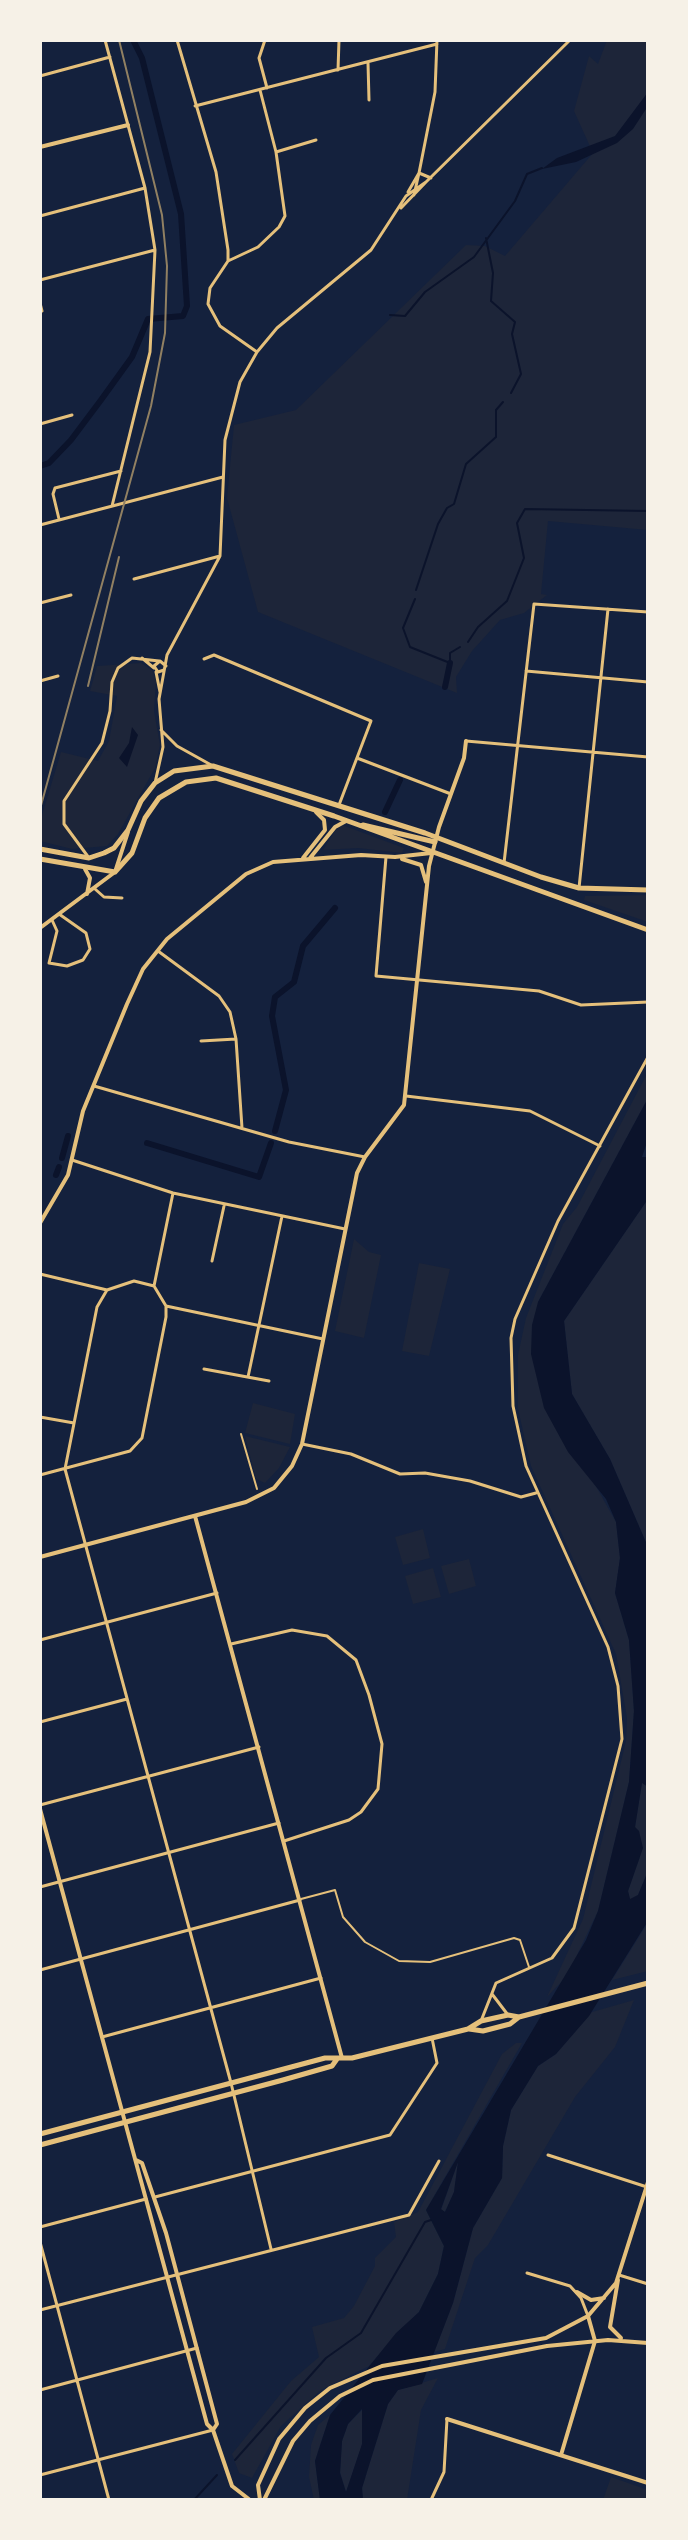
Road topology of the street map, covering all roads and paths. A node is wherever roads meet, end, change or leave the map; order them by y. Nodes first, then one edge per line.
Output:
1 (105, 40) edge
2 (177, 40) edge
3 (265, 40) edge
4 (339, 40) edge
5 (570, 40) edge
6 (437, 42) edge
7 (110, 57) junction
8 (368, 62) junction
9 (338, 70) junction
10 (40, 76) edge
11 (267, 88) junction
12 (260, 90) junction
13 (369, 100) dead end
14 (195, 106) junction
15 (128, 125) junction
16 (316, 140) dead end
17 (40, 147) edge
18 (276, 152) junction
19 (419, 173) junction
20 (431, 178) junction
21 (426, 182) junction
22 (417, 186) junction
23 (145, 188) junction
24 (406, 196) junction
25 (413, 198) junction
26 (401, 208) junction
27 (40, 216) edge
28 (155, 250) junction
29 (228, 261) junction
30 (40, 280) edge
31 (40, 303) edge
32 (42, 311) dead end
33 (257, 352) junction
34 (72, 415) dead end
35 (40, 424) edge
36 (121, 471) junction
37 (223, 477) junction
38 (112, 506) junction
39 (59, 520) junction
40 (40, 525) edge
41 (220, 556) junction
42 (134, 579) dead end
43 (71, 595) dead end
44 (40, 603) edge
45 (608, 608) junction
46 (648, 612) edge
47 (167, 655) junction
48 (142, 658) junction
49 (204, 659) dead end
50 (159, 661) junction
51 (165, 668) junction
52 (155, 669) junction
53 (526, 671) junction
54 (58, 676) dead end
55 (601, 678) junction
56 (40, 681) edge
57 (648, 682) edge
58 (160, 692) junction
59 (161, 730) junction
60 (466, 741) joint
61 (518, 746) junction
62 (593, 753) junction
63 (648, 757) edge
64 (357, 758) junction
65 (213, 766) junction
66 (155, 783) junction
67 (451, 794) junction
68 (339, 805) junction
69 (314, 810) junction
70 (346, 821) junction
71 (354, 824) junction
72 (128, 830) junction
73 (436, 840) junction
74 (40, 849) edge
75 (433, 852) junction
76 (386, 857) junction
77 (395, 857) junction
78 (89, 858) junction
79 (303, 858) junction
80 (310, 858) junction
81 (40, 859) edge
82 (503, 865) junction
83 (85, 869) junction
84 (115, 872) junction
85 (427, 885) junction
86 (579, 888) junction
87 (95, 889) junction
88 (648, 890) edge
89 (87, 894) junction
90 (122, 898) dead end
91 (59, 914) junction
92 (52, 920) junction
93 (40, 928) edge
94 (646, 931) edge
95 (157, 951) junction
96 (417, 981) junction
97 (648, 1002) edge
98 (236, 1039) junction
99 (201, 1041) dead end
100 (648, 1057) edge
101 (93, 1085) junction
102 (406, 1096) junction
103 (242, 1128) junction
104 (600, 1146) junction
105 (365, 1157) junction
106 (72, 1160) junction
107 (173, 1193) junction
108 (224, 1205) junction
109 (282, 1216) junction
110 (40, 1223) edge
111 (345, 1229) junction
112 (212, 1261) dead end
113 (40, 1275) edge
114 (154, 1286) junction
115 (107, 1290) junction
116 (166, 1306) junction
117 (259, 1324) junction
118 (323, 1339) junction
119 (204, 1369) dead end
120 (248, 1377) junction
121 (269, 1381) dead end
122 (40, 1417) edge
123 (74, 1423) junction
124 (241, 1434) dead end
125 (302, 1444) junction
126 (65, 1469) junction
127 (40, 1475) edge
128 (257, 1489) dead end
129 (537, 1492) junction
130 (195, 1516) junction
131 (86, 1545) junction
132 (40, 1557) edge
133 (217, 1593) junction
134 (106, 1622) junction
135 (40, 1640) edge
136 (231, 1644) junction
137 (127, 1699) junction
138 (40, 1722) edge
139 (259, 1747) junction
140 (148, 1776) junction
141 (40, 1807) edge
142 (279, 1823) junction
143 (284, 1841) junction
144 (168, 1852) junction
145 (60, 1882) junction
146 (40, 1887) edge
147 (300, 1900) junction
148 (190, 1930) junction
149 (81, 1959) junction
150 (530, 1968) junction
151 (40, 1970) edge
152 (321, 1978) junction
153 (647, 1983) edge
154 (492, 1994) junction
155 (211, 2008) junction
156 (508, 2015) junction
157 (519, 2017) junction
158 (481, 2021) junction
159 (468, 2029) junction
160 (102, 2037) junction
161 (432, 2038) junction
162 (339, 2059) junction
163 (231, 2083) junction
164 (234, 2094) junction
165 (122, 2112) junction
166 (125, 2124) junction
167 (40, 2134) edge
168 (40, 2145) edge
169 (548, 2155) dead end
170 (136, 2160) junction
171 (439, 2161) dead end
172 (254, 2170) junction
173 (648, 2186) edge
174 (155, 2197) junction
175 (146, 2199) junction
176 (40, 2227) edge
177 (40, 2242) edge
178 (271, 2249) junction
179 (177, 2273) junction
180 (527, 2273) dead end
181 (166, 2275) junction
182 (619, 2275) junction
183 (648, 2284) edge
184 (577, 2292) junction
185 (607, 2297) junction
186 (57, 2306) junction
187 (40, 2310) edge
188 (588, 2316) junction
189 (623, 2340) junction
190 (595, 2341) junction
191 (648, 2343) edge
192 (197, 2348) junction
193 (187, 2351) junction
194 (78, 2380) junction
195 (40, 2390) edge
196 (447, 2419) joint
197 (213, 2430) junction
198 (561, 2455) junction
199 (98, 2459) junction
200 (40, 2475) edge
201 (648, 2483) edge
202 (109, 2500) edge
203 (250, 2500) edge
204 (262, 2500) edge
205 (431, 2500) edge

1 - 7 street
2 - 14 street
3 - 11 street
4 - 9 street
5 - 20 street
6 - 8 street
6 - 19 street
7 - 10 street
7 - 15 street
8 - 9 street
8 - 13 street
9 - 11 street
11 - 12 street
12 - 14 street
12 - 18 street
14 - 29 street
15 - 17 street
15 - 23 street
16 - 18 street
18 - 29 street
19 - 20 street
19 - 22 street
19 - 24 street
20 - 21 street
21 - 22 street
21 - 25 street
22 - 24 street
22 - 25 street
23 - 27 street
23 - 28 street
24 - 26 street
25 - 26 street
26 - 33 street
28 - 30 street
28 - 36 street
29 - 33 street
31 - 32 street
33 - 37 street
34 - 35 street
36 - 38 street
36 - 39 street
37 - 38 street
37 - 41 street
38 - 39 street
39 - 40 street
41 - 42 street
41 - 47 street
43 - 44 street
45 - 46 street
45 - 53 street
45 - 55 street
47 - 50 street
47 - 51 street
48 - 50 street
48 - 52 street
48 - 78 street
49 - 64 street
50 - 51 street
50 - 52 street
51 - 52 street
51 - 58 street
52 - 58 street
53 - 55 street
53 - 61 street
54 - 56 street
55 - 57 street
55 - 62 street
58 - 59 street
59 - 65 street
59 - 66 street
60 - 61 street
60 - 67 street
61 - 62 street
61 - 82 street
62 - 63 street
62 - 86 street
64 - 67 street
64 - 68 street
65 - 66 main road
65 - 68 main road
66 - 72 main road
67 - 73 street
68 - 73 main road
69 - 70 main road
69 - 79 street
69 - 84 main road
70 - 71 main road
70 - 80 street
71 - 73 main road
71 - 75 main road
72 - 78 main road
72 - 84 street
73 - 75 street
73 - 82 main road
74 - 78 main road
75 - 77 street
75 - 85 street
75 - 94 main road
76 - 77 street
76 - 80 street
76 - 96 street
77 - 85 street
79 - 80 street
79 - 95 street
81 - 83 main road
82 - 86 main road
83 - 84 main road
83 - 89 street
84 - 87 street
85 - 96 street
86 - 88 main road
87 - 89 street
87 - 90 street
89 - 91 street
91 - 92 street
91 - 92 street
92 - 93 street
95 - 98 street
95 - 101 street
96 - 97 street
96 - 102 street
98 - 99 street
98 - 103 street
100 - 104 street
101 - 103 street
101 - 106 street
102 - 104 street
102 - 105 street
103 - 105 street
104 - 129 street
105 - 111 street
106 - 107 street
106 - 110 street
107 - 108 street
107 - 114 street
108 - 109 street
108 - 112 street
109 - 111 street
109 - 117 street
111 - 118 street
113 - 115 street
114 - 115 street
114 - 116 street
115 - 123 street
116 - 117 street
116 - 126 street
117 - 118 street
117 - 120 street
118 - 125 street
119 - 120 street
120 - 121 street
122 - 123 street
123 - 126 street
124 - 128 street
125 - 129 street
125 - 130 street
126 - 127 street
126 - 131 street
129 - 150 street
130 - 131 street
130 - 133 street
131 - 132 street
131 - 134 street
133 - 134 street
133 - 136 street
134 - 135 street
134 - 137 street
136 - 139 street
136 - 143 street
137 - 138 street
137 - 140 street
139 - 140 street
139 - 142 street
140 - 141 street
140 - 144 street
141 - 145 street
142 - 143 street
142 - 144 street
143 - 147 street
144 - 145 street
144 - 148 street
145 - 146 street
145 - 149 street
147 - 148 street
147 - 150 street
147 - 152 street
148 - 149 street
148 - 155 street
149 - 151 street
149 - 160 street
150 - 154 street
152 - 155 street
152 - 162 street
153 - 157 main road
154 - 156 street
154 - 158 street
155 - 160 street
155 - 163 street
156 - 157 main road
156 - 158 main road
157 - 159 main road
158 - 159 main road
159 - 161 main road
160 - 165 street
161 - 162 main road
161 - 172 street
162 - 163 main road
162 - 164 main road
163 - 164 street
163 - 165 main road
164 - 166 main road
164 - 172 street
165 - 166 street
165 - 167 main road
166 - 168 main road
166 - 170 street
169 - 173 street
170 - 174 street
170 - 175 street
171 - 178 street
172 - 174 street
172 - 178 street
173 - 182 street
174 - 179 street
175 - 176 street
175 - 181 street
177 - 186 street
178 - 179 street
179 - 181 street
179 - 192 street
180 - 184 street
181 - 186 street
181 - 193 street
182 - 183 street
182 - 185 street
182 - 189 street
184 - 185 street
184 - 188 street
185 - 188 street
186 - 187 street
186 - 194 street
188 - 190 street
188 - 204 street
189 - 190 street
189 - 191 street
190 - 198 street
190 - 204 street
192 - 193 street
192 - 197 street
193 - 194 street
193 - 197 street
194 - 195 street
194 - 199 street
196 - 198 street
196 - 205 street
197 - 199 street
197 - 203 street
198 - 201 street
199 - 200 street
199 - 202 street

